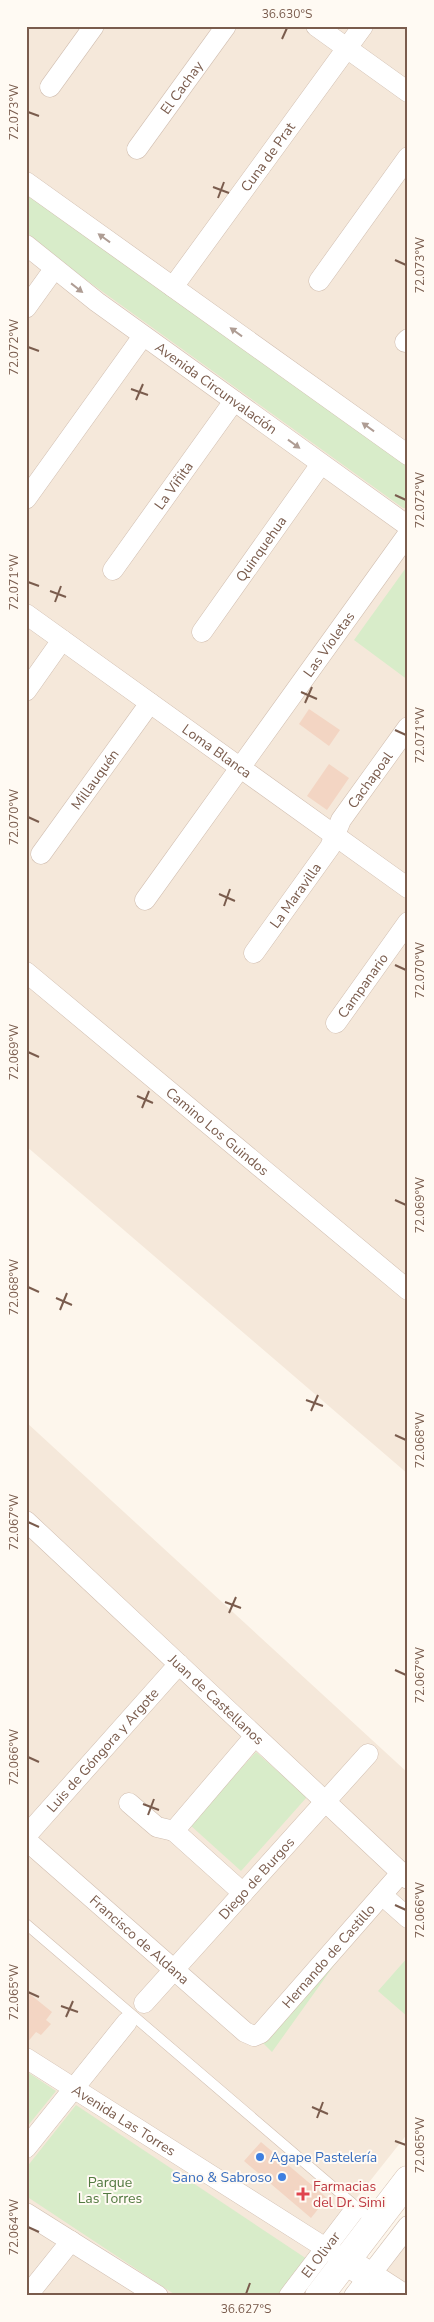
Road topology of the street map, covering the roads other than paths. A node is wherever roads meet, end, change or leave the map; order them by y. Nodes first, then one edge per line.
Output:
1 (94, 26) edge
2 (226, 26) edge
3 (316, 26) edge
4 (363, 26) edge
5 (347, 48) junction
6 (50, 87) dead end
7 (408, 92) edge
8 (137, 149) dead end
9 (408, 157) edge
10 (26, 182) edge
11 (26, 245) edge
12 (54, 269) junction
13 (319, 281) dead end
14 (173, 288) junction
15 (26, 308) edge
16 (143, 336) junction
17 (234, 401) junction
18 (408, 455) edge
19 (321, 464) junction
20 (26, 499) edge
21 (408, 526) edge
22 (408, 534) edge
23 (113, 570) dead end
24 (26, 614) edge
25 (202, 632) dead end
26 (62, 640) junction
27 (26, 691) edge
28 (150, 703) junction
29 (408, 727) edge
30 (240, 768) junction
31 (335, 835) junction
32 (41, 854) dead end
33 (408, 888) edge
34 (145, 900) dead end
35 (408, 922) edge
36 (254, 953) dead end
37 (26, 972) edge
38 (336, 1024) dead end
39 (408, 1290) edge
40 (26, 1521) edge
41 (179, 1664) junction
42 (255, 1736) junction
43 (368, 1754) dead end
44 (325, 1802) junction
45 (129, 1803) dead end
46 (174, 1831) junction
47 (26, 1836) edge
48 (26, 1840) edge
49 (404, 1876) edge
50 (243, 1892) junction
51 (382, 1895) junction
52 (408, 1918) edge
53 (26, 1924) edge
54 (173, 1971) junction
55 (144, 2003) dead end
56 (127, 2022) dead end
57 (254, 2036) joint
58 (26, 2058) edge
59 (74, 2088) junction
60 (26, 2148) edge
61 (408, 2180) edge
62 (26, 2213) edge
63 (364, 2217) junction
64 (408, 2226) edge
65 (71, 2241) junction
66 (335, 2255) junction
67 (361, 2286) edge
68 (157, 2295) edge
69 (28, 2296) edge
70 (289, 2296) edge
71 (319, 2296) edge
72 (400, 2296) edge

1 - 6 street
2 - 8 street, El Cachay
3 - 5 street
4 - 5 street, Cuna de Prat
5 - 7 street
5 - 14 street, Cuna de Prat
9 - 13 street
14 -> 10 street
11 - 12 street, Avenida Circunvalación
12 - 15 street
12 -> 16 street, Avenida Circunvalación
18 -> 14 street
16 - 17 street, Avenida Circunvalación
16 - 20 street
17 -> 19 street, Avenida Circunvalación
17 - 23 street, La Viñita
19 - 21 street, Avenida Circunvalación
19 - 25 street, Quinquehua
22 - 30 street, Las Violetas
24 - 26 street, Loma Blanca
26 - 27 street
26 - 28 street, Loma Blanca
28 - 30 street, Loma Blanca
28 - 32 street, Millauquén
29 - 31 street, Cachapoal
30 - 31 street, Loma Blanca
30 - 34 street, Las Violetas
31 - 33 street, Loma Blanca
31 - 36 street, La Maravilla
35 - 38 street, Campanario
37 - 39 street, Camino Los Guindos
40 - 41 street, Juan de Castellanos
41 - 42 street, Juan de Castellanos
41 - 47 street, Luis de Góngora y Argote
42 - 44 street, Juan de Castellanos
42 - 46 street
43 - 44 street, Diego de Burgos
44 - 49 street, Juan de Castellanos
44 - 50 street, Diego de Burgos
45 - 46 street
46 - 50 street
48 - 54 street, Francisco de Aldana
49 - 51 street, Hernando de Castillo
50 - 54 street, Diego de Burgos
51 - 52 street
51 - 57 street, Hernando de Castillo
53 - 63 lane
54 - 55 street, Diego de Burgos
54 - 57 street, Francisco de Aldana
56 - 59 street
58 - 59 street, Avenida Las Torres
59 - 60 street
59 - 66 street, Avenida Las Torres
61 - 63 main road
62 - 65 street
63 - 66 main road
64 - 67 street
65 - 68 street
65 - 69 street
66 - 67 main road, Avenida Las Torres
66 - 70 street, El Olivar
66 - 71 main road
67 - 72 main road, Avenida Las Torres

